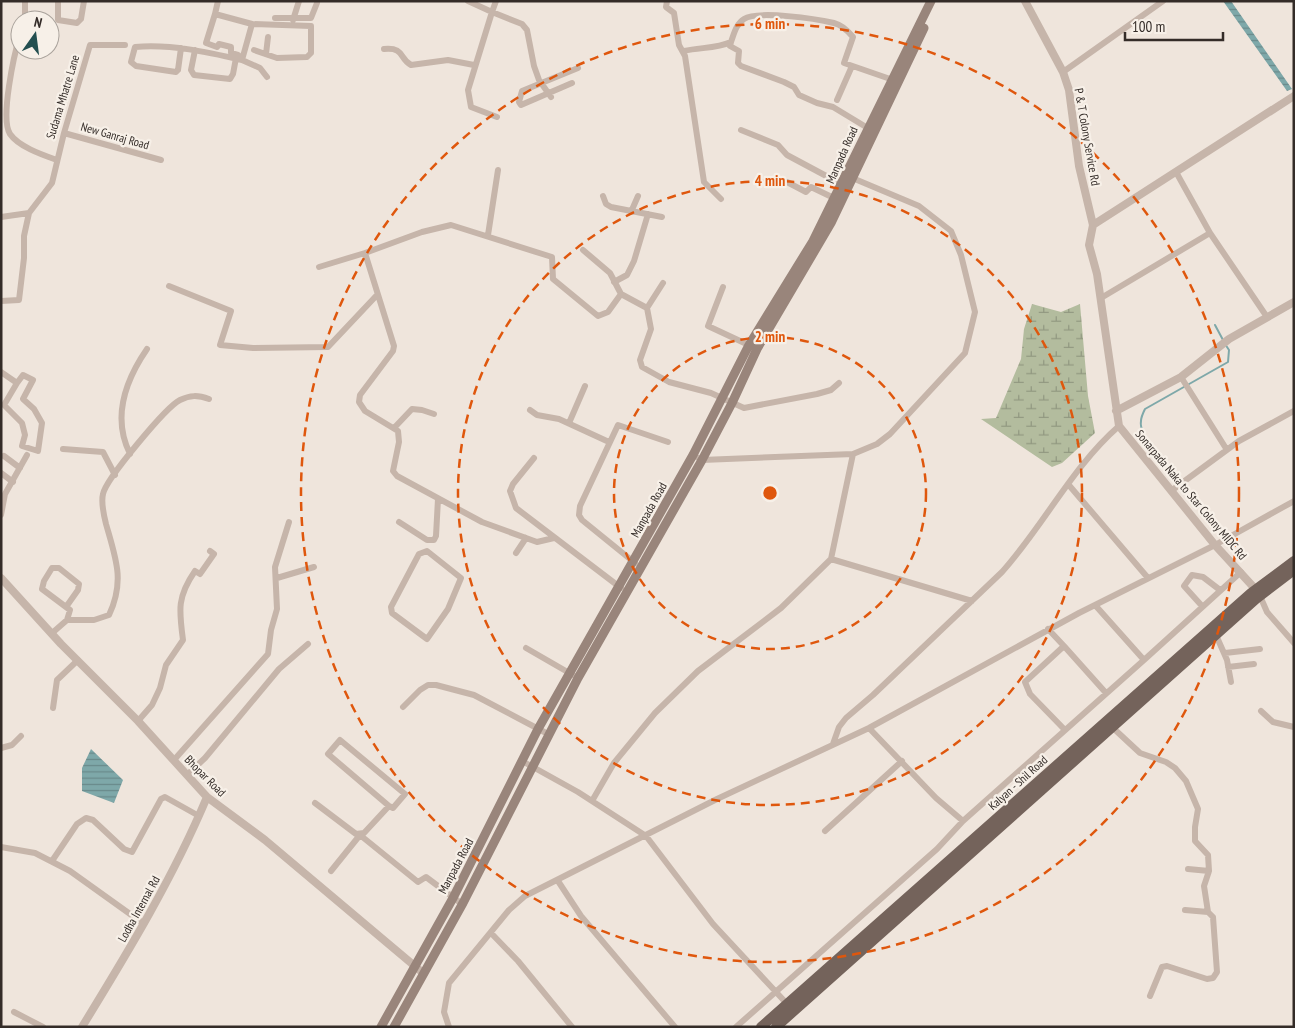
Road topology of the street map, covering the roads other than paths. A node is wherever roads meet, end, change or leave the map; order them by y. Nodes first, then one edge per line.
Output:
1 (58, 1) edge
2 (84, 1) edge
3 (218, 1) edge
4 (299, 1) edge
5 (468, 1) edge
6 (496, 1) edge
7 (667, 1) edge
8 (931, 1) edge
9 (938, 1) edge
10 (1025, 1) edge
11 (1163, 1) edge
12 (318, 3) dead end
13 (492, 12) junction
14 (215, 14) junction
15 (275, 18) dead end
16 (293, 21) junction
17 (250, 24) junction
18 (268, 37) dead end
19 (915, 40) junction
20 (731, 42) junction
21 (125, 45) dead end
22 (181, 48) junction
23 (384, 49) dead end
24 (195, 50) junction
25 (254, 50) dead end
26 (684, 51) junction
27 (266, 54) junction
28 (239, 59) junction
29 (15, 60) edge
30 (474, 66) junction
31 (852, 66) junction
32 (578, 68) dead end
33 (1063, 72) junction
34 (267, 77) dead end
35 (895, 81) junction
36 (541, 83) junction
37 (572, 83) dead end
38 (550, 95) junction
39 (1294, 96) edge
40 (837, 100) dead end
41 (497, 117) dead end
42 (3, 121) edge
43 (741, 130) dead end
44 (871, 130) junction
45 (64, 133) junction
46 (57, 160) junction
47 (161, 160) dead end
48 (498, 170) dead end
49 (1176, 172) junction
50 (850, 177) junction
51 (787, 182) dead end
52 (846, 187) junction
53 (603, 196) dead end
54 (638, 196) dead end
55 (721, 199) dead end
56 (839, 200) junction
57 (631, 212) junction
58 (29, 213) junction
59 (648, 214) junction
60 (1, 217) edge
61 (662, 217) dead end
62 (1093, 226) junction
63 (1210, 233) junction
64 (488, 235) junction
65 (583, 250) dead end
66 (365, 253) junction
67 (319, 267) dead end
68 (614, 282) junction
69 (663, 282) dead end
70 (169, 286) dead end
71 (723, 286) dead end
72 (621, 294) junction
73 (377, 295) junction
74 (1100, 298) junction
75 (1, 301) edge
76 (1294, 302) edge
77 (646, 308) junction
78 (1267, 317) junction
79 (753, 347) junction
80 (147, 349) dead end
81 (1, 372) edge
82 (1181, 377) junction
83 (17, 383) junction
84 (839, 383) dead end
85 (585, 386) dead end
86 (209, 399) dead end
87 (728, 400) junction
88 (530, 410) dead end
89 (1116, 411) junction
90 (1294, 411) edge
91 (434, 414) dead end
92 (569, 424) junction
93 (1119, 426) junction
94 (394, 428) junction
95 (610, 442) junction
96 (668, 442) dead end
97 (62, 449) dead end
98 (1227, 450) junction
99 (130, 454) junction
100 (853, 454) junction
101 (27, 455) dead end
102 (693, 455) junction
103 (4, 456) dead end
104 (534, 458) dead end
105 (702, 460) junction
106 (20, 468) junction
107 (1, 473) edge
108 (115, 475) junction
109 (13, 482) junction
110 (1068, 484) junction
111 (1172, 491) junction
112 (438, 499) junction
113 (2, 501) edge
114 (1294, 501) edge
115 (1, 515) edge
116 (289, 522) dead end
117 (399, 522) dead end
118 (526, 538) junction
119 (554, 538) junction
120 (1215, 544) junction
121 (210, 551) dead end
122 (516, 553) dead end
123 (831, 559) junction
124 (1294, 561) edge
125 (637, 565) junction
126 (314, 567) dead end
127 (1294, 570) edge
128 (1241, 572) junction
129 (1, 578) edge
130 (277, 578) junction
131 (1148, 578) junction
132 (619, 587) junction
133 (1220, 590) junction
134 (627, 592) junction
135 (1258, 592) junction
136 (972, 601) junction
137 (1095, 604) junction
138 (1202, 606) junction
139 (66, 607) junction
140 (448, 609) joint
141 (67, 620) junction
142 (1048, 629) junction
143 (51, 634) junction
144 (1216, 635) junction
145 (1294, 643) edge
146 (308, 644) dead end
147 (1064, 646) junction
148 (526, 648) dead end
149 (1260, 649) dead end
150 (1224, 653) junction
151 (78, 660) junction
152 (1144, 660) junction
153 (1254, 664) dead end
154 (1228, 667) junction
155 (574, 676) junction
156 (1231, 682) dead end
157 (1106, 692) junction
158 (403, 707) dead end
159 (53, 708) dead end
160 (1261, 711) dead end
161 (138, 721) junction
162 (1112, 727) junction
163 (1294, 727) edge
164 (870, 728) junction
165 (538, 729) junction
166 (1064, 730) junction
167 (548, 734) junction
168 (21, 736) dead end
169 (833, 744) junction
170 (1, 748) edge
171 (174, 760) junction
172 (522, 761) junction
173 (902, 761) junction
174 (532, 766) junction
175 (187, 775) junction
176 (207, 797) junction
177 (592, 801) junction
178 (315, 803) dead end
179 (389, 806) junction
180 (200, 816) junction
181 (963, 821) junction
182 (825, 831) dead end
183 (360, 835) junction
184 (646, 836) junction
185 (1, 847) edge
186 (52, 862) junction
187 (1188, 870) dead end
188 (331, 871) dead end
189 (1209, 871) junction
190 (558, 881) junction
191 (453, 898) junction
192 (462, 904) junction
193 (1185, 910) dead end
194 (1208, 912) junction
195 (144, 924) junction
196 (491, 933) junction
197 (414, 967) junction
198 (424, 973) junction
199 (774, 991) junction
200 (1150, 996) dead end
201 (790, 1007) junction
202 (14, 1012) dead end
203 (43, 1027) edge
204 (82, 1027) edge
205 (381, 1027) edge
206 (394, 1027) edge
207 (449, 1027) edge
208 (572, 1027) edge
209 (675, 1027) edge
210 (736, 1027) edge
211 (761, 1027) edge
212 (776, 1027) edge

1 - 2 street
3 - 14 street
4 - 16 street
5 - 13 street
6 - 13 street
7 - 26 street
8 - 19 main road, Manpada Road
9 - 19 main road, Manpada Road
10 - 33 street, P & T Colony Service Rd
11 - 33 street
12 - 16 street
13 - 30 street
13 - 36 street
14 - 17 street
14 - 17 street
15 - 16 street
16 - 17 street
16 - 27 street
17 - 28 street
18 - 27 street
19 - 35 main road, Manpada Road
20 - 26 street
20 - 31 street
20 - 44 street
21 - 45 street, Sudama Mhatre Lane
22 - 22 street
22 - 24 street
23 - 30 street
24 - 28 street
24 - 28 street
25 - 27 street
26 - 55 street
28 - 34 street
29 - 42 street
30 - 41 street
31 - 35 street
31 - 40 street
32 - 36 street
33 - 62 street, P & T Colony Service Rd
35 - 44 main road, Manpada Road
36 - 38 street
36 - 38 street
37 - 38 street
39 - 49 street
42 - 46 street
43 - 52 street
44 - 50 main road, Manpada Road
45 - 46 street, Sudama Mhatre Lane
45 - 47 street, New Ganraj Road
46 - 58 street, Sudama Mhatre Lane
48 - 64 street
49 - 62 street
49 - 63 street
50 - 52 main road, Manpada Road
50 - 100 street
51 - 56 street
52 - 56 main road, Manpada Road
53 - 57 street
54 - 57 street
56 - 79 main road, Manpada Road
57 - 59 street
58 - 60 street
58 - 75 street
59 - 61 street
59 - 68 street
62 - 74 street, Sonarpada Naka to Star Colony MIDC Rd
63 - 74 street
63 - 78 street
64 - 66 street
64 - 72 street
65 - 68 street
66 - 67 street
66 - 73 street
68 - 72 street
69 - 77 street
70 - 73 street
71 - 79 street
72 - 77 street
73 - 94 street
74 - 89 street, Sonarpada Naka to Star Colony MIDC Rd
76 - 78 street
77 - 87 street
78 - 82 street
79 - 87 main road, Manpada Road
80 - 99 street
81 - 83 street
82 - 89 street
82 - 98 street
83 - 83 street
84 - 87 street
85 - 92 street
86 - 99 street
87 - 102 main road, Manpada Road
87 - 105 main road, Manpada Road
88 - 92 street
89 - 93 street, Sonarpada Naka to Star Colony MIDC Rd
90 - 98 street
91 - 94 street
92 - 95 street
93 - 110 street
93 - 111 street, Sonarpada Naka to Star Colony MIDC Rd
94 - 112 street
95 - 96 street
95 - 125 street
97 - 108 street
98 - 111 street
99 - 108 street
100 - 105 street
100 - 123 street
101 - 106 street
102 - 105 street
102 - 125 main road, Manpada Road
103 - 106 street
104 - 119 street
105 - 125 main road, Manpada Road
106 - 109 street
107 - 109 street
108 - 141 street
109 - 113 street
110 - 131 street
110 - 136 street
111 - 120 street, Sonarpada Naka to Star Colony MIDC Rd
112 - 117 street
112 - 118 street
113 - 115 street
114 - 120 street
116 - 130 street
118 - 119 street
118 - 122 street
119 - 132 street
120 - 128 street, Sonarpada Naka to Star Colony MIDC Rd
120 - 131 street
121 - 161 street
123 - 136 street
123 - 177 street
124 - 135 main road, Kalyan - Shil Road
125 - 132 main road, Manpada Road
125 - 134 main road, Manpada Road
126 - 130 street
127 - 135 main road, Kalyan - Shil Road
128 - 133 street
128 - 135 street, Sonarpada Naka to Star Colony MIDC Rd
129 - 143 street, Bhopar Road
130 - 171 street
131 - 137 street
132 - 134 street
132 - 155 main road, Manpada Road
133 - 138 street
133 - 138 street
134 - 155 main road, Manpada Road
135 - 144 main road, Kalyan - Shil Road
135 - 145 street
135 - 201 main road, Kalyan - Shil Road
136 - 169 street
137 - 142 street
137 - 152 street
138 - 152 street
139 - 139 street
139 - 141 street
140 - 140 street
141 - 143 street
142 - 147 street
142 - 164 street
143 - 151 street, Bhopar Road
144 - 150 street
144 - 162 main road, Kalyan - Shil Road
146 - 175 street
147 - 157 street
147 - 166 street
148 - 155 street
149 - 150 street
150 - 154 street
151 - 159 street
151 - 161 street, Bhopar Road
152 - 157 street
153 - 154 street
154 - 156 street
155 - 165 main road, Manpada Road
155 - 167 main road, Manpada Road
157 - 166 street
158 - 165 street
160 - 163 street
161 - 171 street, Bhopar Road
162 - 189 street
162 - 201 main road, Kalyan - Shil Road
164 - 169 street
164 - 173 street
165 - 167 street
165 - 172 main road, Manpada Road
166 - 181 street
167 - 174 main road, Manpada Road
168 - 170 street
169 - 184 street
171 - 175 street, Bhopar Road
172 - 174 street
172 - 191 main road, Manpada Road
173 - 181 street
173 - 182 street
174 - 177 street
174 - 192 main road, Manpada Road
175 - 176 street, Bhopar Road
176 - 180 street, Lodha Internal Rd
176 - 197 street, Bhopar Road
177 - 184 street
178 - 183 street
179 - 179 street
179 - 183 street
180 - 186 street
180 - 195 street, Lodha Internal Rd
181 - 199 street
183 - 188 street
183 - 191 street
184 - 190 street
184 - 199 street
185 - 186 street
186 - 195 street
187 - 189 street
189 - 194 street
190 - 196 street
190 - 209 street
191 - 192 street
191 - 197 main road, Manpada Road
192 - 198 main road, Manpada Road
193 - 194 street
194 - 200 street
195 - 204 street, Lodha Internal Rd
196 - 207 street
196 - 208 street
197 - 198 street, Bhopar Road
197 - 205 main road, Manpada Road
198 - 206 main road, Manpada Road
199 - 201 street
199 - 210 street
201 - 211 main road, Kalyan - Shil Road
201 - 212 main road, Kalyan - Shil Road
202 - 203 street

